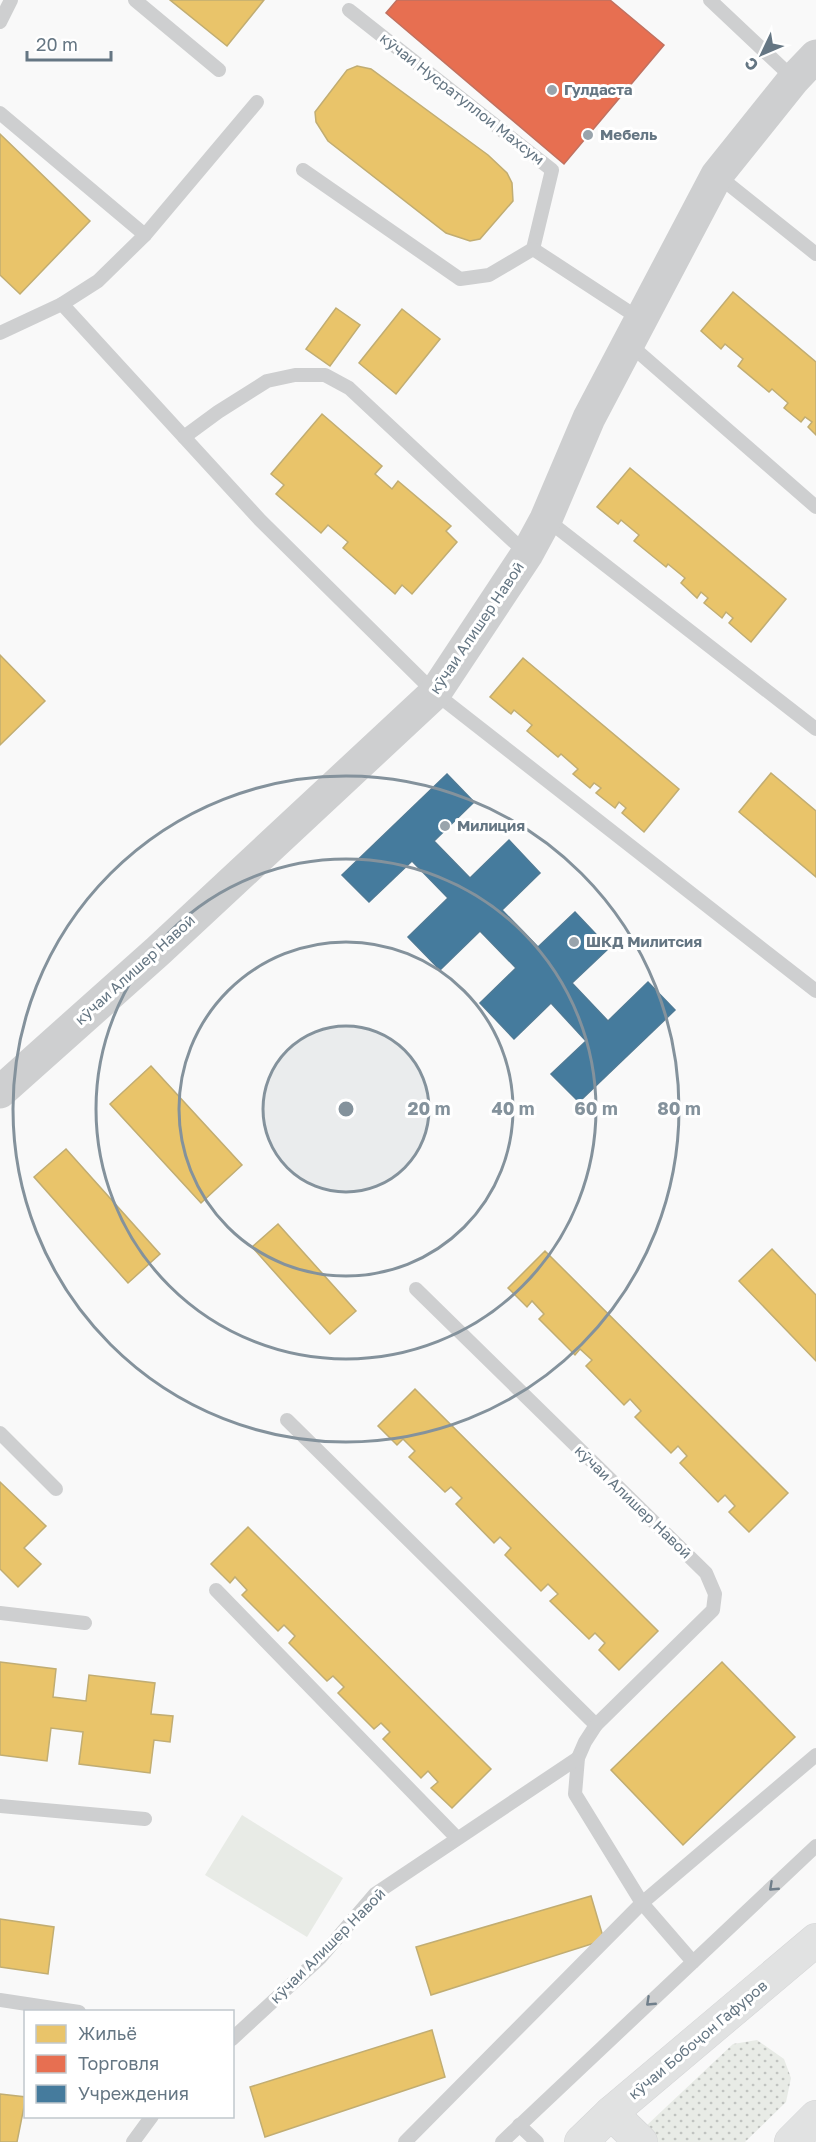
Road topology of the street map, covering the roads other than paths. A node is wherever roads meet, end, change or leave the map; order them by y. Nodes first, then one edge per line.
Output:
1 (11, 0) edge
2 (135, 0) edge
3 (710, 0) edge
4 (349, 10) dead end
5 (1, 16) edge
6 (805, 68) edge
7 (219, 70) dead end
8 (256, 102) dead end
9 (0, 113) edge
10 (303, 170) dead end
11 (717, 175) junction
12 (145, 235) junction
13 (533, 249) junction
14 (816, 254) edge
15 (62, 303) junction
16 (1, 331) edge
17 (634, 331) junction
18 (184, 437) junction
19 (816, 507) edge
20 (546, 519) junction
21 (527, 554) junction
22 (435, 693) junction
23 (816, 729) edge
24 (816, 991) edge
25 (0, 1092) edge
26 (416, 1289) dead end
27 (287, 1420) dead end
28 (0, 1433) edge
29 (56, 1489) dead end
30 (216, 1590) dead end
31 (0, 1613) edge
32 (85, 1623) dead end
33 (596, 1725) junction
34 (816, 1755) edge
35 (578, 1758) junction
36 (0, 1806) edge
37 (145, 1819) dead end
38 (457, 1838) junction
39 (816, 1846) edge
40 (642, 1903) junction
41 (816, 1940) edge
42 (693, 1962) junction
43 (0, 2000) edge
44 (66, 2010) edge
45 (234, 2037) edge
46 (611, 2113) junction
47 (816, 2117) edge
48 (151, 2118) edge
49 (519, 2125) junction
50 (133, 2142) edge
51 (405, 2142) edge
52 (502, 2142) edge
53 (537, 2142) edge
54 (581, 2142) edge
55 (641, 2142) edge
56 (791, 2142) edge

1 - 5 lane
2 - 7 lane
3 - 6 lane
4 - 13 lane, кӯчаи Нусратуллои Махсум
6 - 11 street, кӯчаи Алишер Навоӣ
8 - 12 lane
9 - 12 lane
10 - 13 lane
11 - 14 lane
11 - 17 street, кӯчаи Алишер Навоӣ
12 - 15 lane
13 - 17 lane
15 - 16 lane
15 - 18 lane
17 - 19 lane
17 - 20 street, кӯчаи Алишер Навоӣ
18 - 21 lane
18 - 22 lane
20 - 21 street, кӯчаи Алишер Навоӣ
20 - 23 lane
21 - 22 street, кӯчаи Алишер Навоӣ
22 - 24 lane
22 - 25 street, кӯчаи Алишер Навоӣ
26 - 33 lane, кӯчаи Алишер Навоӣ
27 - 33 lane
28 - 29 lane
30 - 38 lane
31 - 32 lane
33 - 35 lane, кӯчаи Алишер Навоӣ
34 - 40 lane
35 - 38 lane, кӯчаи Алишер Навоӣ
35 - 40 lane, кӯчаи Алишер Навоӣ
36 - 37 lane
38 - 45 lane, кӯчаи Алишер Навоӣ
39 -> 42 lane
40 - 42 lane, кӯчаи Алишер Навоӣ
40 - 51 lane
41 - 46 main road, кӯчаи Бобоҷон Гафуров
42 -> 49 lane
43 - 44 lane
46 - 54 main road, кӯчаи Бобоҷон Гафуров
46 - 55 main road
47 - 56 main road
48 - 50 lane
49 - 52 lane
49 - 53 lane

